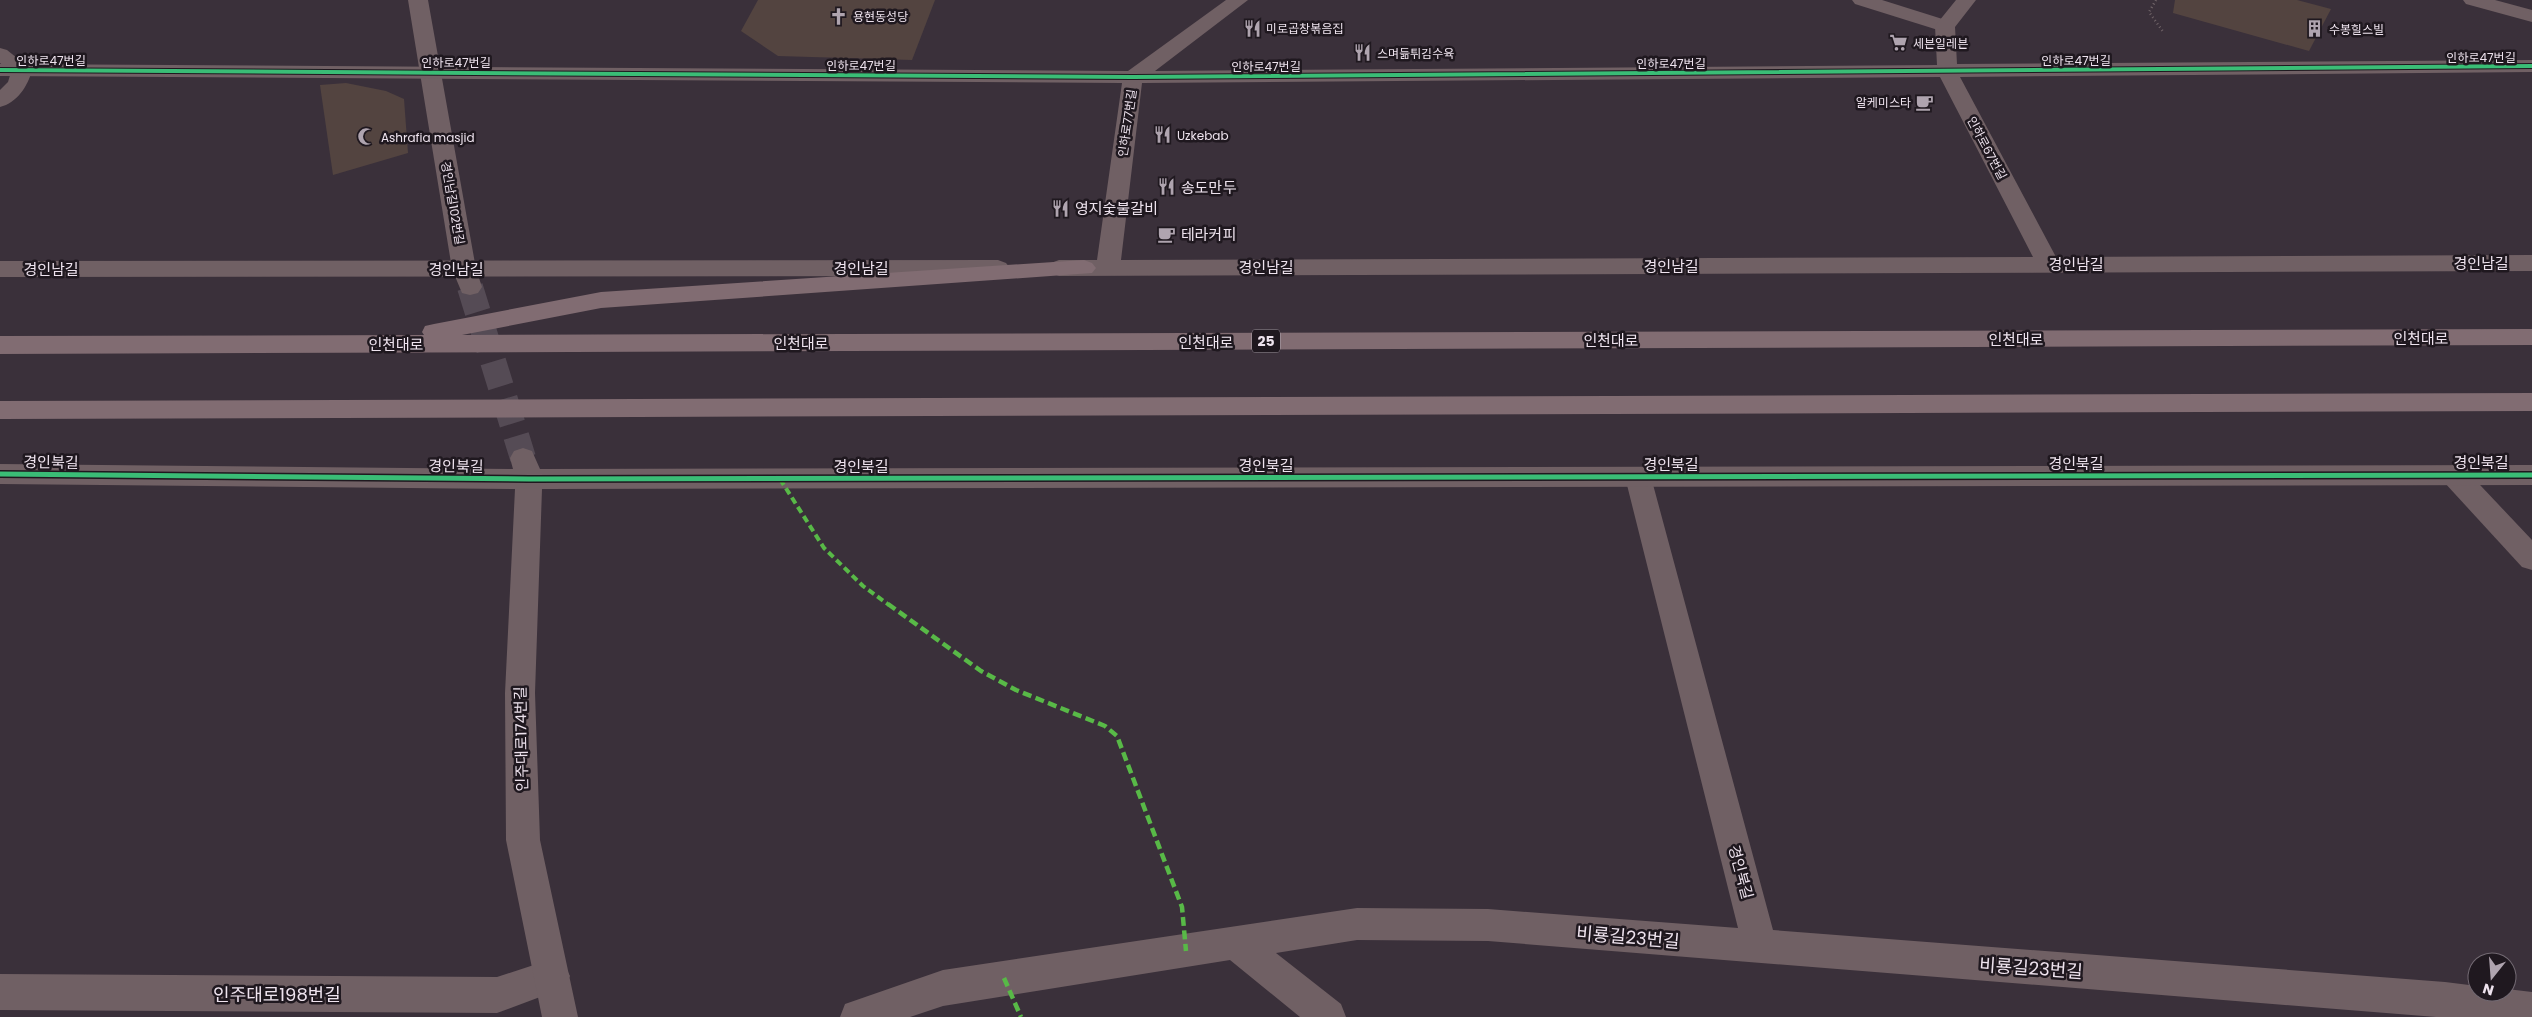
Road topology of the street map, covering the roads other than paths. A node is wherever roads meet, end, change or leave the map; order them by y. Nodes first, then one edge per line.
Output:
1 (418, 0) edge
2 (1238, 0) edge
3 (1862, 0) edge
4 (1966, 0) edge
5 (2473, 0) edge
6 (2532, 16) edge
7 (1945, 26) junction
8 (0, 54) edge
9 (2532, 66) edge
10 (0, 70) edge
11 (22, 70) junction
12 (431, 71) junction
13 (1947, 71) junction
14 (1133, 77) junction
15 (0, 101) edge
16 (2532, 263) edge
17 (2048, 264) junction
18 (1084, 268) junction
19 (1108, 268) junction
20 (0, 269) edge
21 (467, 278) junction
22 (2532, 337) edge
23 (367, 344) junction
24 (0, 345) edge
25 (2532, 402) edge
26 (0, 410) edge
27 (526, 469) junction
28 (0, 474) edge
29 (2454, 475) junction
30 (2532, 475) edge
31 (1638, 477) junction
32 (2532, 558) edge
33 (1234, 942) junction
34 (1760, 947) junction
35 (552, 976) junction
36 (0, 992) edge
37 (2449, 1008) edge
38 (2532, 1010) edge
39 (560, 1017) edge
40 (858, 1017) edge
41 (1328, 1017) edge

1 - 12 street, 경인남길102번길
2 - 14 street, 인하로77번길
3 - 7 street
4 - 7 street
5 - 6 street
7 - 13 street, 인하로67번길
8 - 11 street
9 - 13 street, 인하로47번길
10 - 11 street, 인하로47번길
11 - 12 street, 인하로47번길
11 - 15 street
12 - 14 street, 인하로47번길
12 - 21 street, 경인남길102번길
13 - 14 street, 인하로47번길
13 - 17 street, 인하로67번길
14 - 19 street, 인하로77번길
16 - 17 street, 경인남길
17 - 19 street, 경인남길
18 - 19 street, 경인남길
18 - 21 street, 경인남길
18 - 23 highway
20 - 21 street, 경인남길
22 - 23 highway, 인천대로 / 25
23 - 24 highway, 인천대로 / 25
25 - 26 highway
27 - 28 street, 경인북길
27 - 31 street, 경인북길
27 - 35 street, 인주대로174번길
29 - 30 street, 경인북길
29 - 31 street, 경인북길
29 - 32 street
31 - 34 street, 경인북길
33 - 34 street, 비룡길23번길
33 - 40 street, 비룡길23번길
33 - 41 street
34 - 37 street, 비룡길23번길
35 - 36 street, 인주대로198번길
35 - 39 street, 인주대로174번길
37 - 38 street, 비룡길23번길

